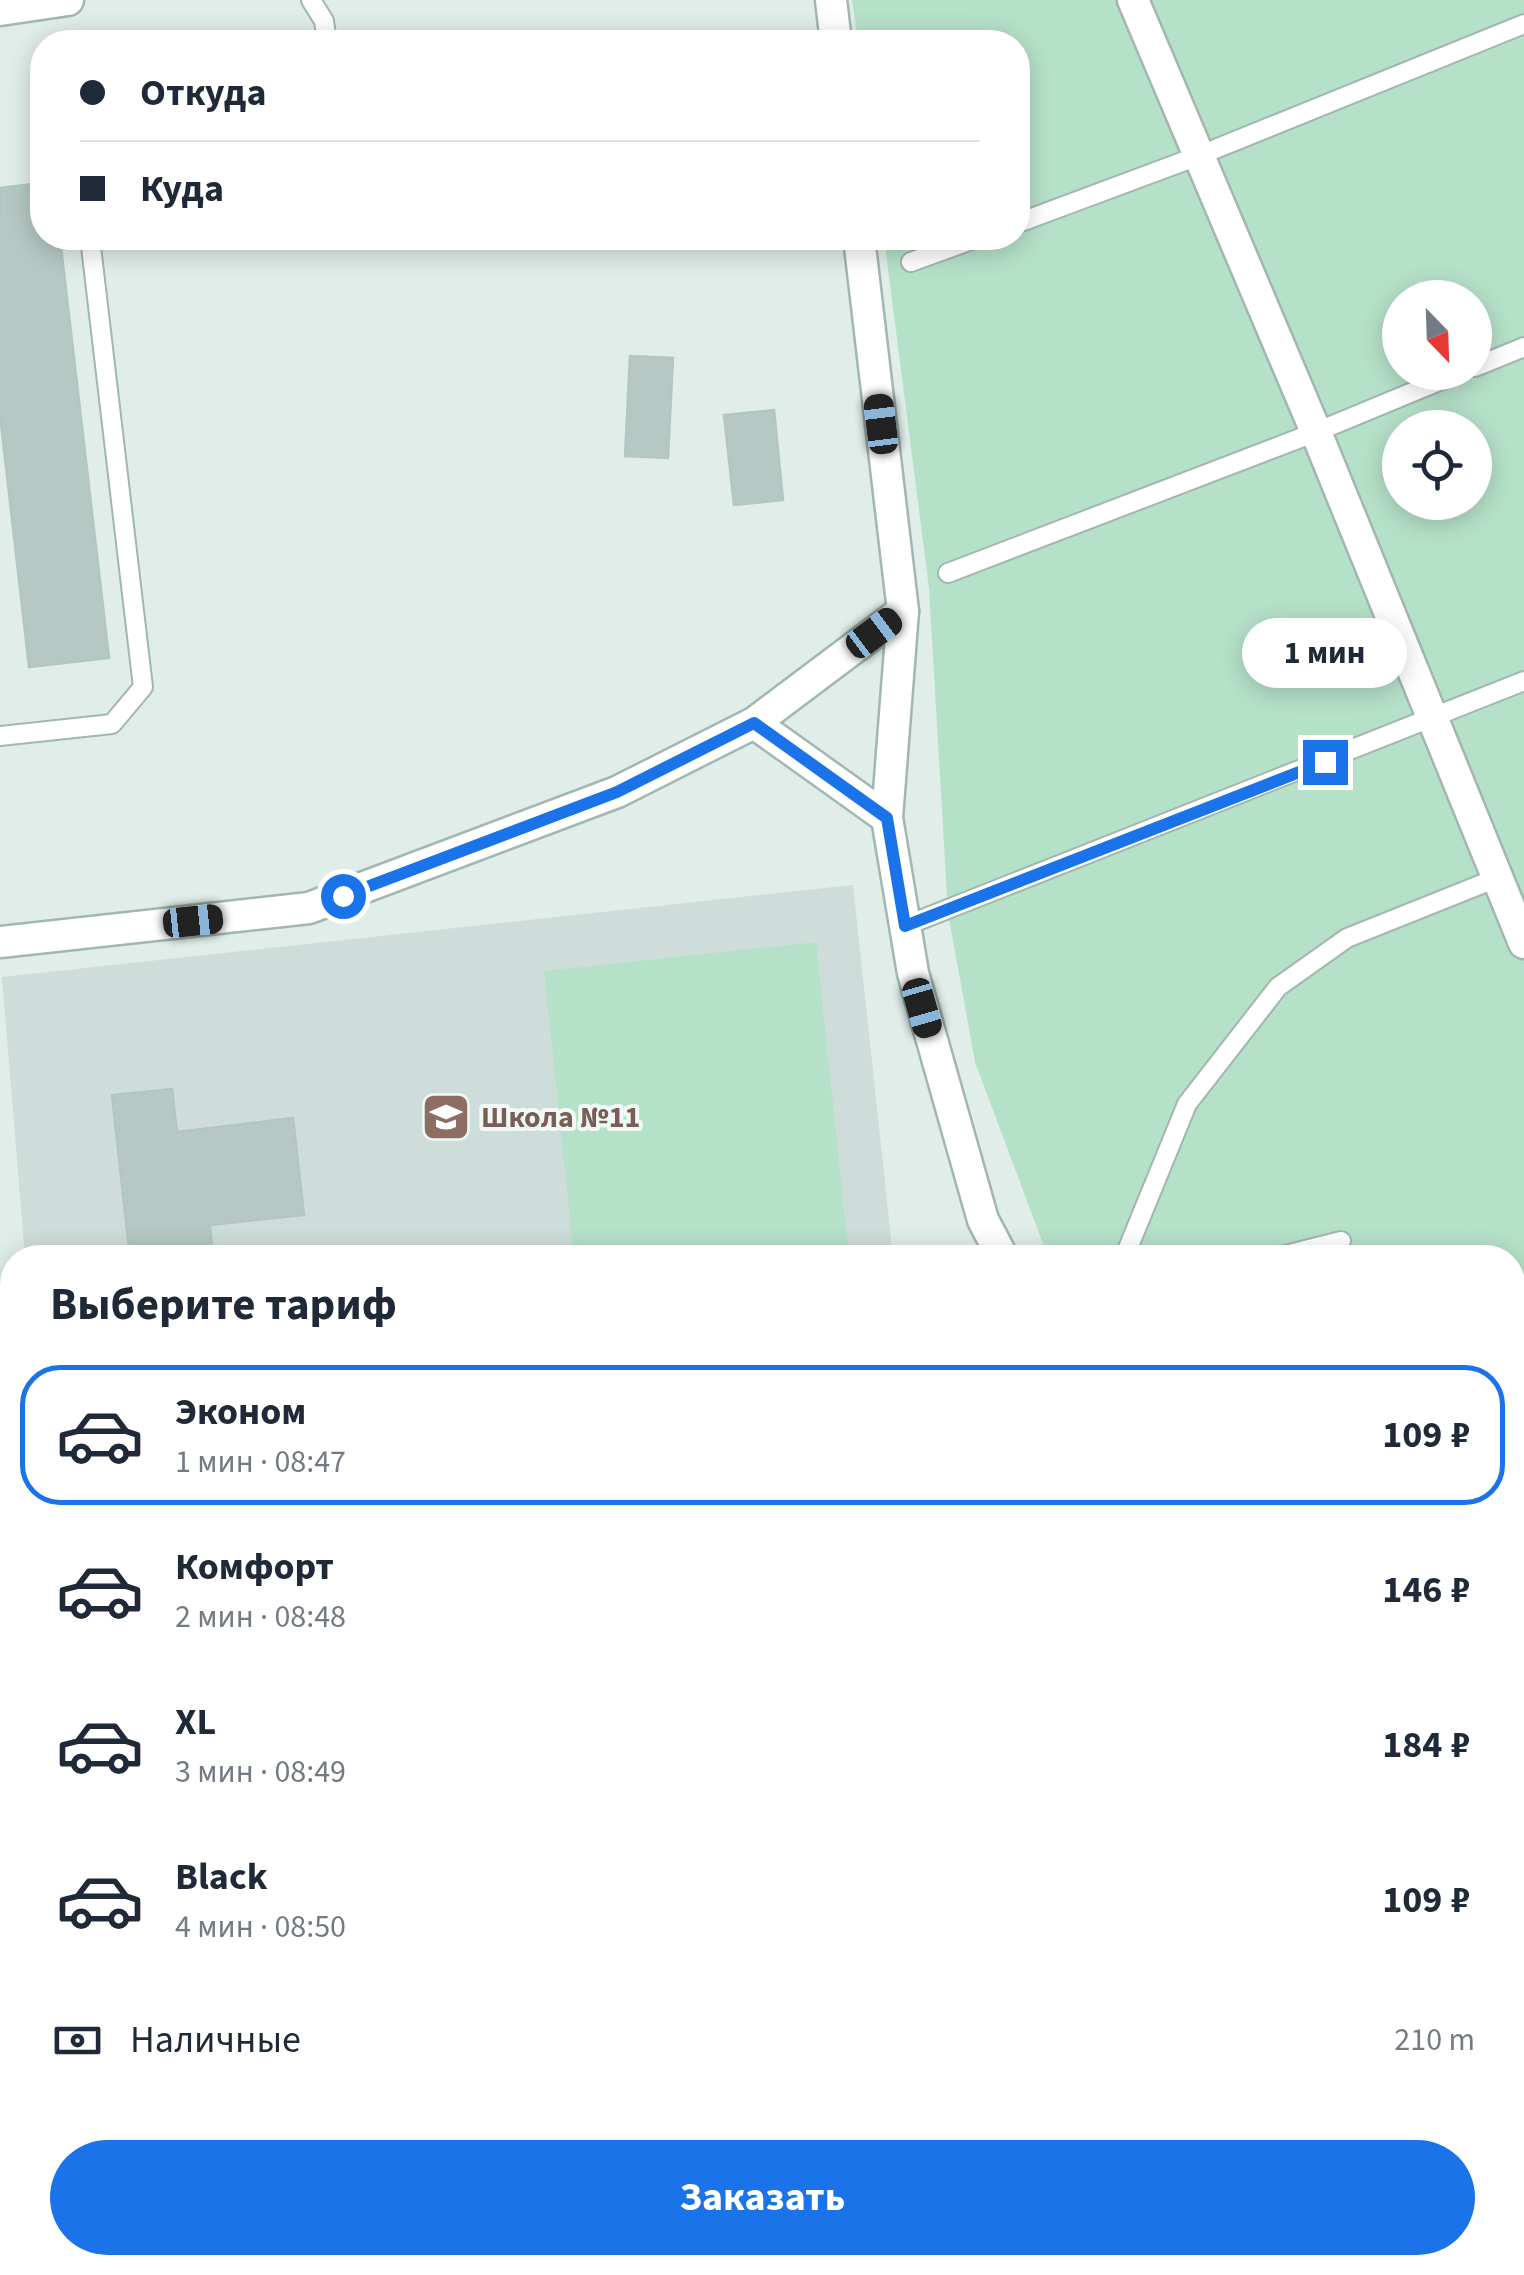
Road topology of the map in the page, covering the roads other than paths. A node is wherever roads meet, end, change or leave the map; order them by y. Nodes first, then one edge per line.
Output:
1 (68, 0) edge
2 (311, 0) edge
3 (831, 0) edge
4 (1133, 0) edge
5 (0, 10) edge
6 (1524, 24) edge
7 (325, 30) edge
8 (835, 30) edge
9 (1198, 156) junction
10 (1030, 219) edge
11 (91, 250) edge
12 (860, 250) edge
13 (944, 250) edge
14 (911, 262) dead end
15 (1524, 346) edge
16 (1492, 360) edge
17 (1418, 390) edge
18 (1316, 432) junction
19 (948, 574) dead end
20 (903, 611) junction
21 (1524, 681) edge
22 (1432, 720) junction
23 (754, 723) junction
24 (0, 736) edge
25 (887, 818) junction
26 (1497, 878) junction
27 (905, 926) junction
28 (0, 942) edge
29 (1524, 943) edge
30 (1342, 1241) dead end
31 (996, 1245) edge
32 (1129, 1245) edge
33 (1326, 1245) edge

1 - 5 street
2 - 7 lane
3 - 8 street
4 - 9 street
6 - 9 lane
9 - 10 lane
9 - 18 street
11 - 24 lane
12 - 20 street
13 - 14 lane
15 - 16 lane
17 - 18 lane
18 - 19 lane
18 - 22 street
20 - 23 street
20 - 25 street
21 - 22 lane
22 - 26 street
22 - 27 lane
23 - 25 street
23 - 28 street
25 - 27 street
26 - 29 street
26 - 32 lane
27 - 31 street
30 - 33 lane

